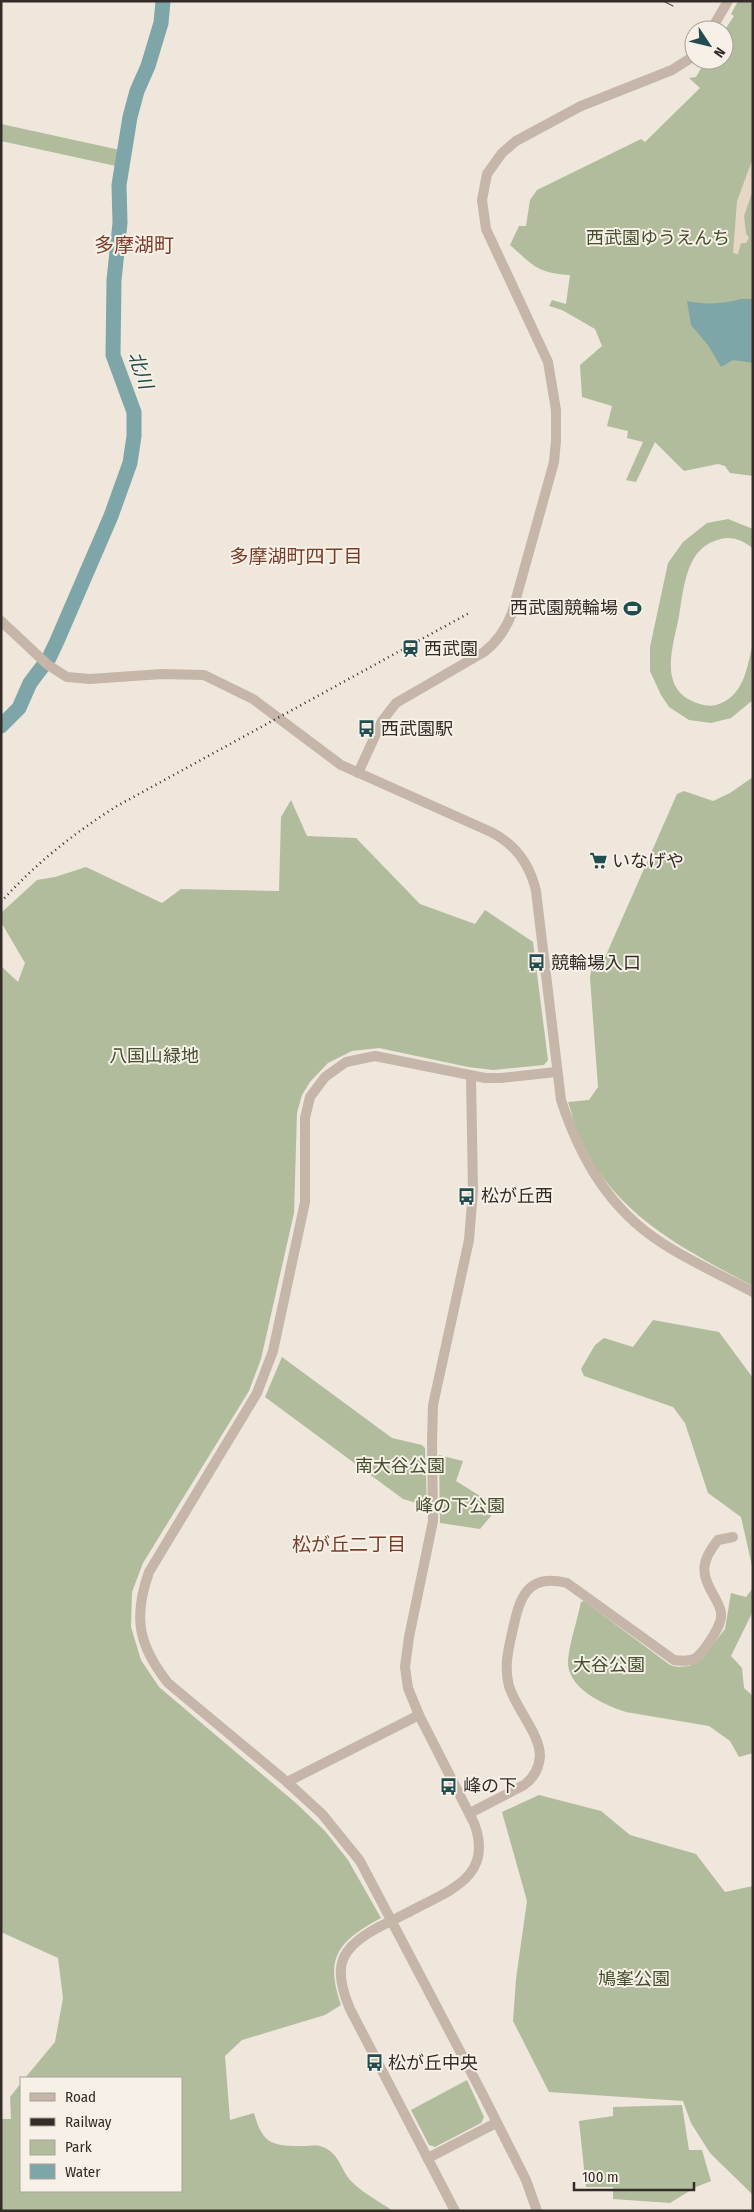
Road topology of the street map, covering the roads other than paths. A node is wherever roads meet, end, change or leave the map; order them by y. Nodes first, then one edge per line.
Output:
1 (728, 1) edge
2 (717, 20) edge
3 (684, 62) edge
4 (1, 621) edge
5 (358, 773) junction
6 (556, 1072) junction
7 (471, 1077) junction
8 (753, 1292) edge
9 (733, 1537) dead end
10 (419, 1714) junction
11 (287, 1782) junction
12 (470, 1814) junction
13 (496, 2123) junction
14 (428, 2158) junction
15 (455, 2211) edge
16 (537, 2211) edge

1 - 2 street
3 - 5 street
4 - 5 street
5 - 6 street
6 - 7 street
6 - 8 street
7 - 10 street
7 - 11 street
9 - 12 street
10 - 11 street
10 - 12 street
11 - 13 street
12 - 14 street, bridge
13 - 14 street
13 - 16 street
14 - 15 street

